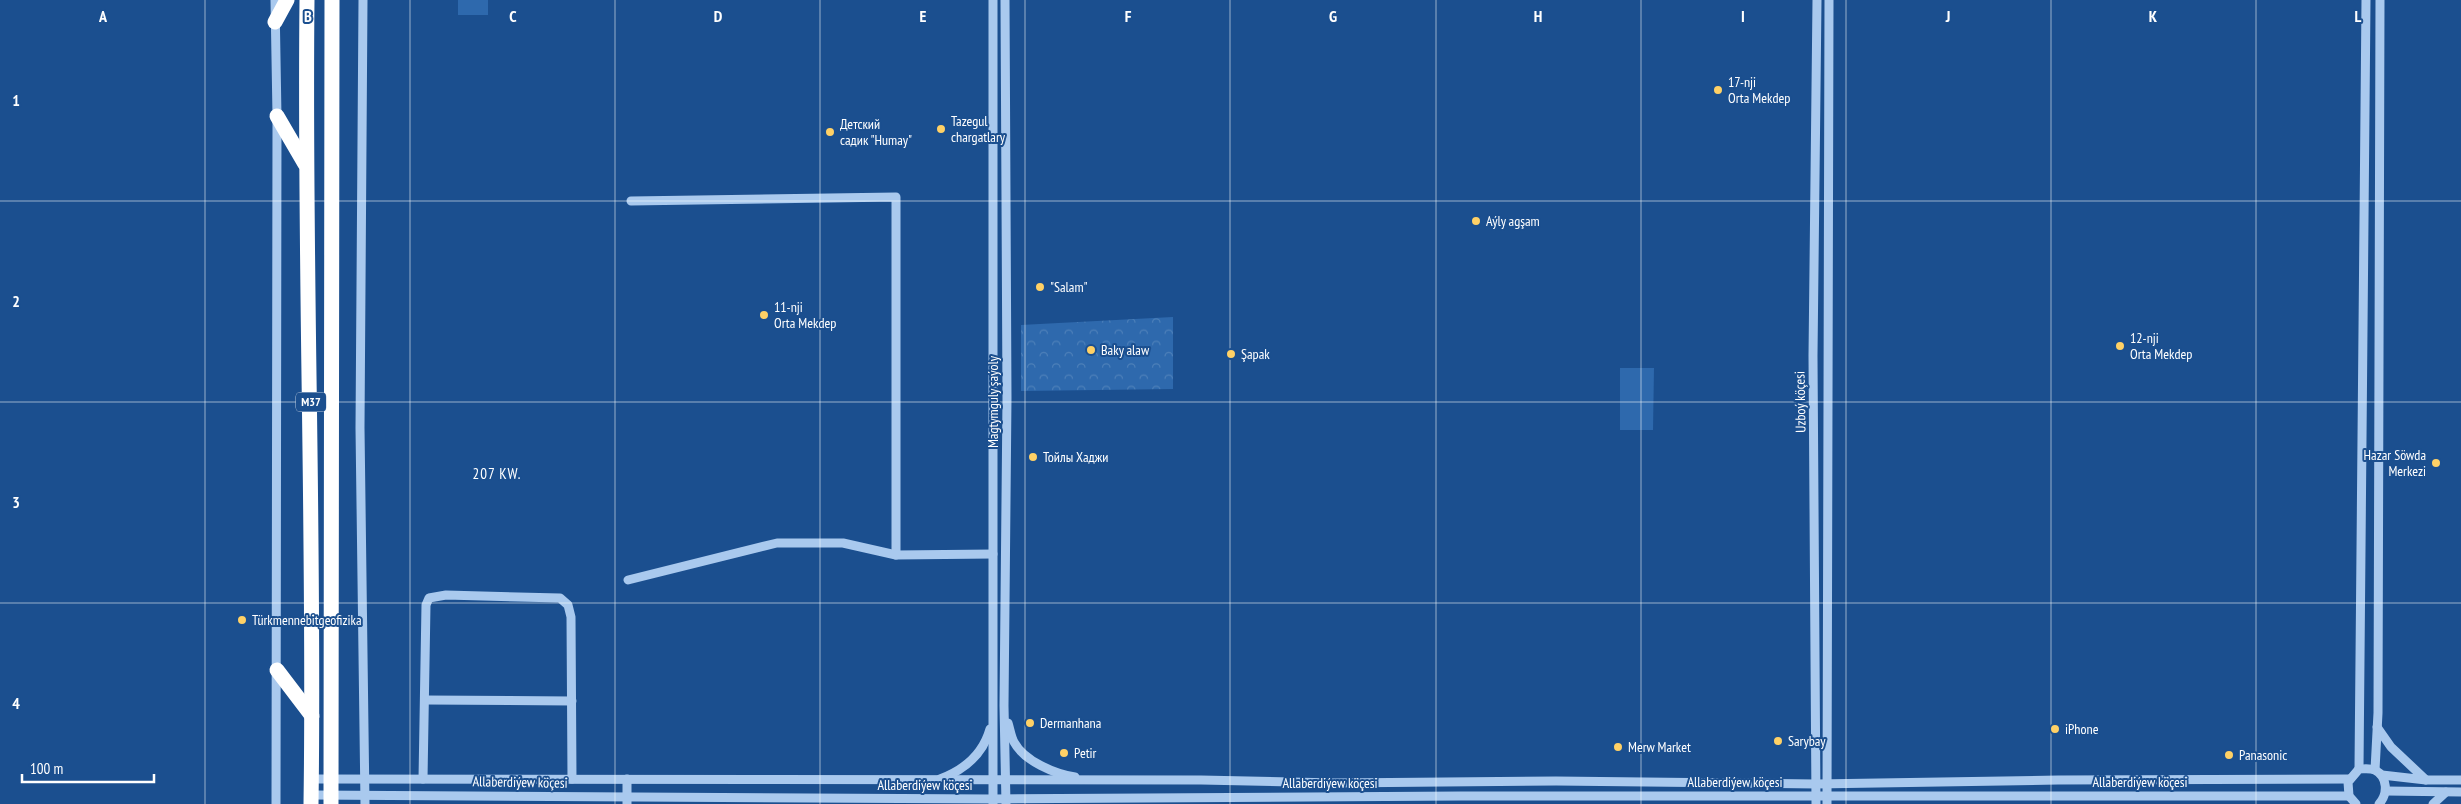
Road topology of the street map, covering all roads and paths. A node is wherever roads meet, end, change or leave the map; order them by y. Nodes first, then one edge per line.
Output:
1 (275, 0) edge
2 (287, 0) edge
3 (307, 0) edge
4 (332, 0) edge
5 (363, 0) edge
6 (993, 0) edge
7 (1005, 0) edge
8 (1817, 0) edge
9 (1828, 0) edge
10 (2366, 0) edge
11 (2380, 0) edge
12 (275, 22) junction
13 (277, 116) junction
14 (306, 165) junction
15 (631, 201) dead end
16 (993, 554) junction
17 (896, 555) junction
18 (628, 580) dead end
19 (277, 670) junction
20 (425, 700) junction
21 (572, 700) junction
22 (1004, 706) junction
23 (312, 716) junction
24 (992, 721) junction
25 (2377, 727) junction
26 (2359, 769) junction
27 (2378, 773) junction
28 (312, 779) junction
29 (423, 779) junction
30 (572, 779) junction
31 (627, 779) junction
32 (2350, 779) junction
33 (331, 780) junction
34 (366, 780) junction
35 (1107, 780) junction
36 (2426, 780) junction
37 (2461, 780) edge
38 (935, 781) junction
39 (992, 781) junction
40 (1006, 781) junction
41 (1828, 783) junction
42 (1816, 784) junction
43 (2446, 792) junction
44 (2461, 792) edge
45 (365, 794) junction
46 (2349, 796) junction
47 (1059, 798) junction
48 (311, 800) edge
49 (332, 800) edge
50 (627, 800) edge
51 (1816, 800) edge
52 (1828, 800) edge
53 (2383, 800) edge
54 (1006, 801) edge
55 (1249, 801) edge
56 (993, 802) edge
57 (276, 804) edge
58 (365, 804) edge
59 (1041, 804) edge
60 (2356, 804) edge
61 (2433, 804) edge

1 - 12 street
2 - 12 highway
3 - 14 highway, M37 / M37
4 - 33 highway, M37 / M37
5 - 34 street
6 - 16 street, Magtymguly şaýoly
7 - 22 street, Magtymguly şaýoly
8 - 42 street, Uzboý köçesi
9 - 41 street, Uzboý köçesi
10 - 26 street
11 - 25 street
12 - 13 street
13 - 14 highway
13 - 19 street
14 - 23 highway, M37 / M37
15 - 17 street
16 - 17 street
16 - 24 street, Magtymguly şaýoly
17 - 18 street
19 - 23 highway
19 - 57 street
20 - 21 street
20 - 21 street
20 - 29 street
21 - 30 street
22 - 35 street
22 - 40 street, Magtymguly şaýoly
23 - 28 highway, M37 / M37
24 - 38 street
24 - 39 street, Magtymguly şaýoly
25 - 27 street
25 - 36 street
26 - 27 street
26 - 32 street
27 - 36 street
27 - 53 street
28 - 33 street, Allaberdiýew köçesi
28 - 48 highway, M37 / M37
29 - 30 street, Allaberdiýew köçesi
29 - 34 street, Allaberdiýew köçesi
30 - 31 street, Allaberdiýew köçesi
31 - 38 street, Allaberdiýew köçesi
31 - 50 street
32 - 41 street, Allaberdiýew köçesi
32 - 46 street
33 - 34 street, Allaberdiýew köçesi
33 - 49 highway, M37 / M37
34 - 45 street
35 - 40 street, Allaberdiýew köçesi
35 - 42 street, Allaberdiýew köçesi
36 - 37 street
38 - 39 street, Allaberdiýew köçesi
39 - 40 street, Allaberdiýew köçesi
39 - 56 street, Magtymguly şaýoly
40 - 54 street, Magtymguly şaýoly
41 - 42 street, Allaberdiýew köçesi
41 - 52 street, Uzboý köçesi
42 - 51 street, Uzboý köçesi
43 - 44 street
43 - 53 street
43 - 61 street
45 - 49 street, Allaberdiýew köçesi
45 - 50 street, Allaberdiýew köçesi
45 - 58 street
46 - 52 street, Allaberdiýew köçesi
46 - 60 street
47 - 54 street, Allaberdiýew köçesi
47 - 55 street, Allaberdiýew köçesi
47 - 59 street
48 - 49 street, Allaberdiýew köçesi
50 - 56 street, Allaberdiýew köçesi
51 - 52 street, Allaberdiýew köçesi
51 - 55 street, Allaberdiýew köçesi
54 - 56 street, Allaberdiýew köçesi

